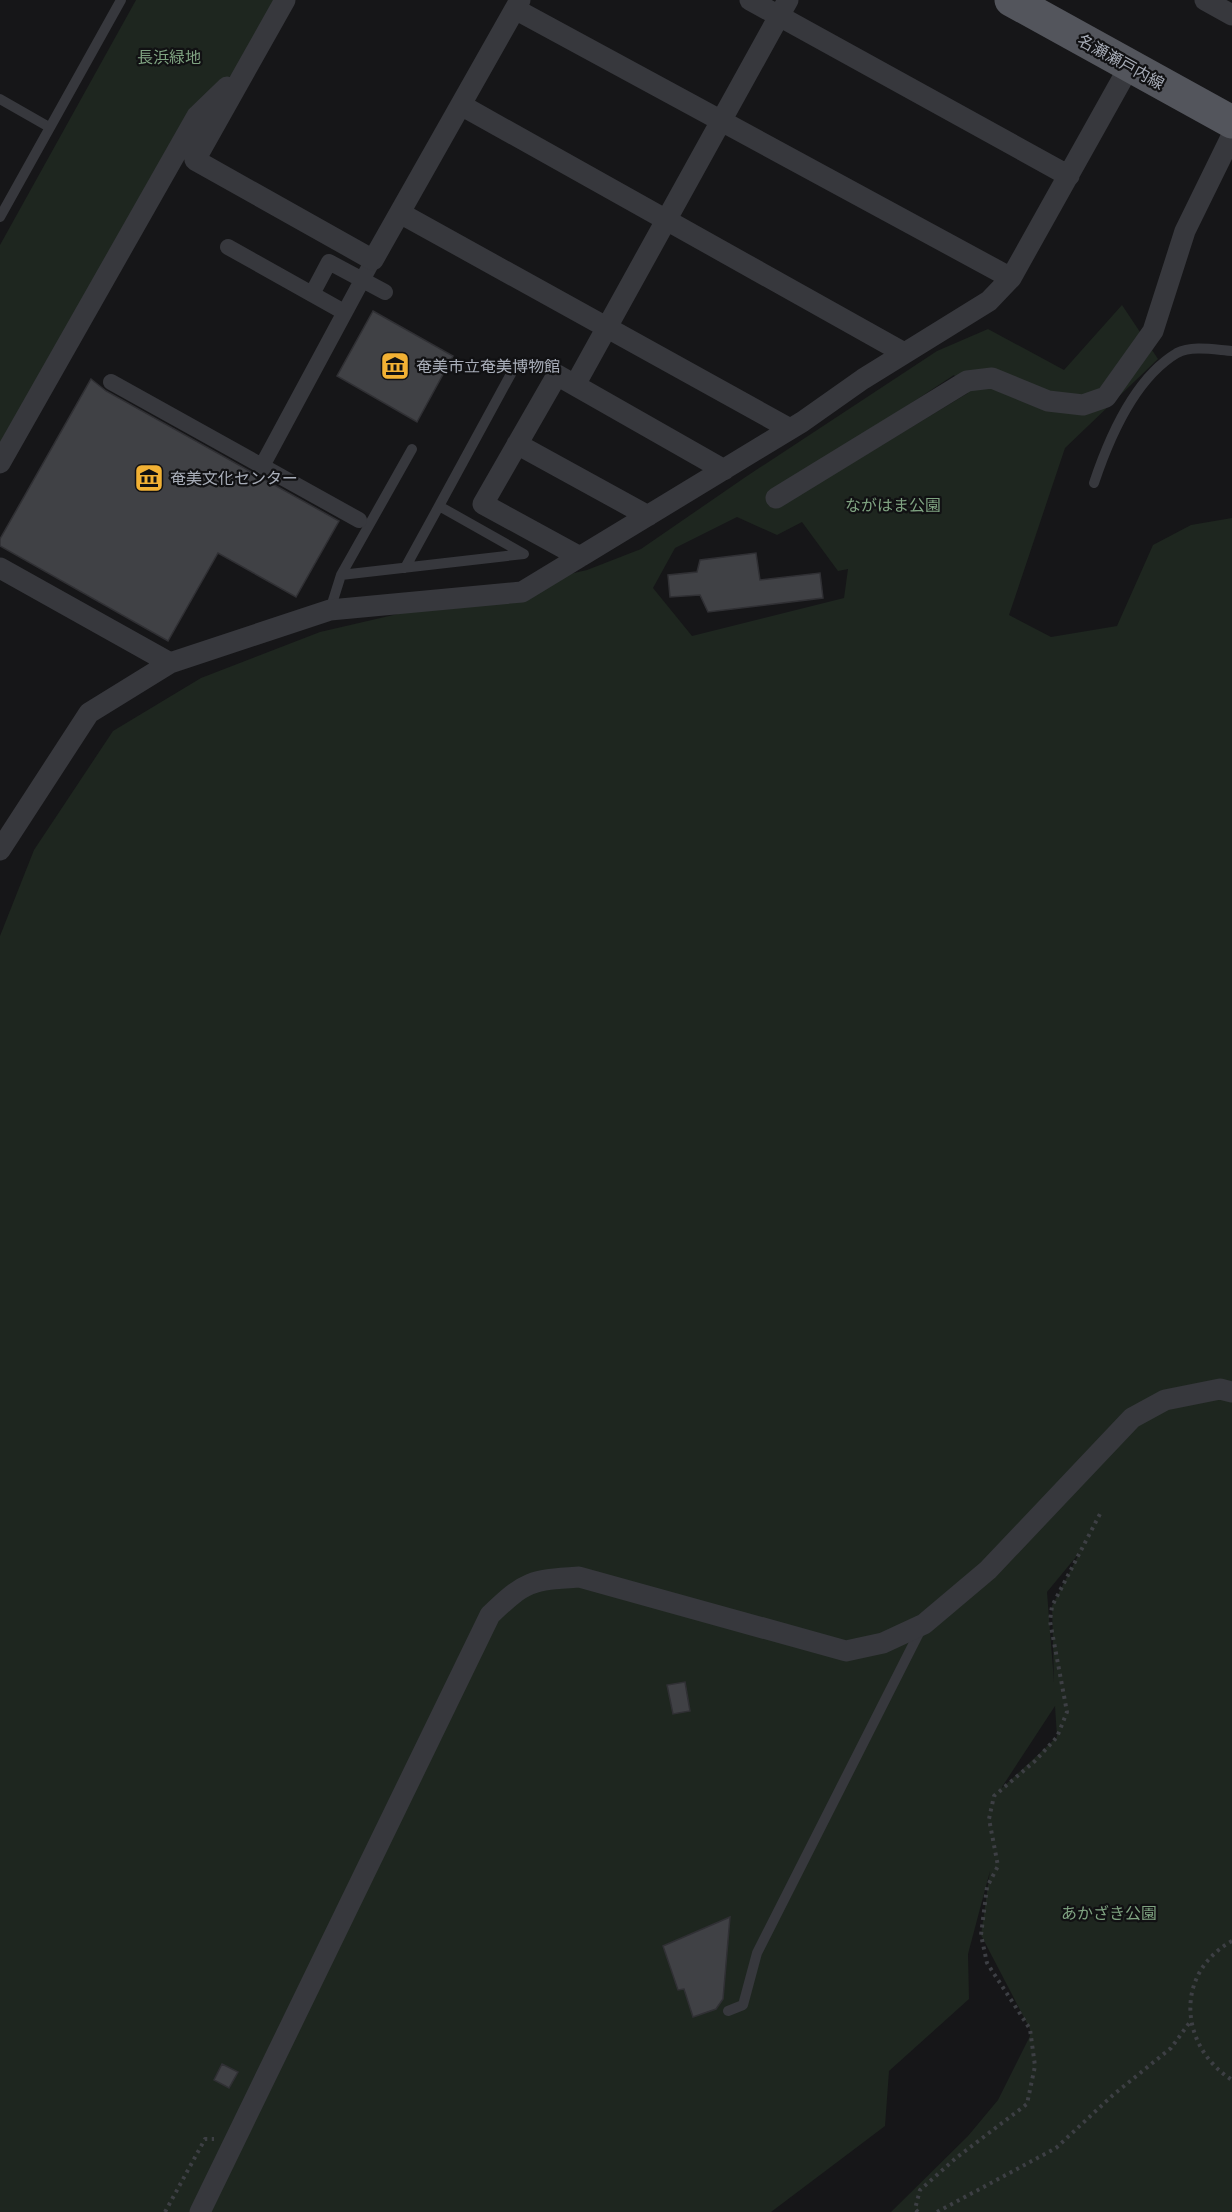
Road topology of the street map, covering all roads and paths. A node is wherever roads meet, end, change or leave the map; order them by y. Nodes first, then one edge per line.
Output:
1 (121, 0) edge
2 (285, 0) edge
3 (750, 0) edge
4 (1011, 0) edge
5 (1205, 0) edge
6 (517, 5) edge
7 (784, 8) edge
8 (1232, 15) edge
9 (1129, 67) junction
10 (244, 72) junction
11 (0, 99) edge
12 (461, 105) junction
13 (721, 122) junction
14 (1232, 122) edge
15 (50, 127) junction
16 (1232, 135) edge
17 (1069, 176) junction
18 (400, 213) junction
19 (0, 217) edge
20 (666, 219) junction
21 (228, 247) dead end
22 (373, 260) junction
23 (1011, 278) junction
24 (362, 281) junction
25 (385, 292) dead end
26 (312, 294) junction
27 (344, 312) junction
28 (608, 328) junction
29 (1232, 351) edge
30 (904, 353) junction
31 (512, 372) dead end
32 (111, 382) dead end
33 (575, 385) junction
34 (790, 429) junction
35 (517, 444) junction
36 (412, 449) dead end
37 (0, 463) edge
38 (262, 466) junction
39 (724, 470) junction
40 (1094, 483) dead end
41 (776, 498) dead end
42 (439, 506) junction
43 (648, 516) junction
44 (359, 520) dead end
45 (580, 557) junction
46 (405, 567) junction
47 (0, 568) edge
48 (341, 575) junction
49 (330, 610) junction
50 (170, 663) junction
51 (0, 850) edge
52 (1232, 1392) edge
53 (1101, 1512) dead end
54 (924, 1624) junction
55 (1232, 1941) edge
56 (728, 2011) dead end
57 (1190, 2022) junction
58 (1232, 2080) edge
59 (205, 2139) dead end
60 (165, 2212) edge
61 (200, 2212) edge
62 (918, 2212) edge
63 (937, 2212) edge

1 - 15 lane
2 - 10 street
3 - 7 street
4 - 9 main road, 名瀬瀬戸内線
5 - 8 street
6 - 12 street
6 - 13 street
7 - 13 street
7 - 17 street
9 - 14 main road, 名瀬瀬戸内線
9 - 17 street
10 - 22 street
10 - 37 street
11 - 15 lane
12 - 18 street
12 - 20 street
13 - 20 street
13 - 23 street
15 - 19 lane
16 - 41 street
17 - 23 street
18 - 22 street
18 - 28 street
20 - 28 street
20 - 30 street
21 - 26 street
22 - 24 street
23 - 30 street
24 - 25 street
24 - 26 street
24 - 27 street
26 - 27 street
27 - 38 street
28 - 33 street
28 - 34 street
29 - 40 lane
30 - 34 street
31 - 42 lane
32 - 38 street
33 - 35 street
33 - 39 street
34 - 39 street
35 - 43 street
35 - 45 street
36 - 48 lane
38 - 44 street
39 - 43 street
42 - 46 lane
42 - 46 lane
43 - 45 street
45 - 49 street
46 - 48 lane
47 - 50 street
48 - 49 lane
49 - 50 street
50 - 51 street
52 - 54 street
53 - 62 path
54 - 56 lane
54 - 61 street
55 - 57 path
57 - 58 path
57 - 63 path
59 - 60 path

